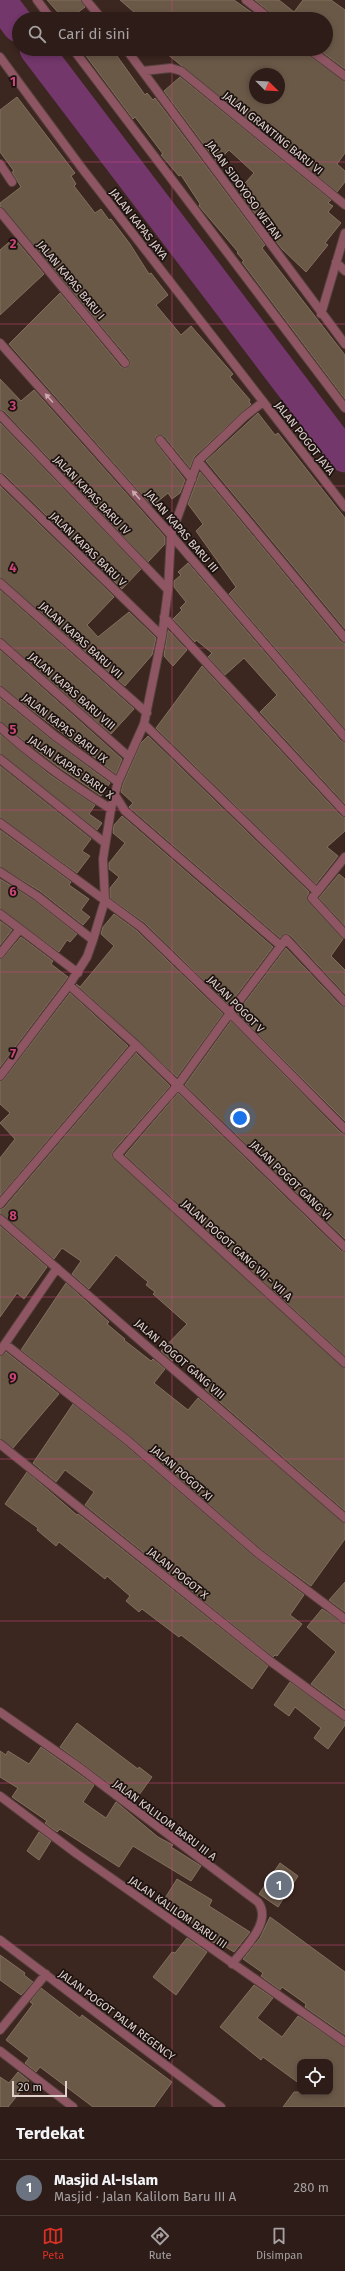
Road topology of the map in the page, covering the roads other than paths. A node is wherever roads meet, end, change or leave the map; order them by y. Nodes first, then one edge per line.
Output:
1 (37, 0) edge
2 (86, 0) edge
3 (246, 0) edge
4 (46, 12) edge
5 (96, 12) edge
6 (261, 12) edge
7 (78, 56) edge
8 (131, 56) edge
9 (318, 56) edge
10 (0, 57) edge
11 (143, 71) junction
12 (345, 76) edge
13 (0, 164) edge
14 (12, 182) dead end
15 (345, 205) edge
16 (0, 212) edge
17 (345, 233) edge
18 (336, 262) junction
19 (345, 271) edge
20 (321, 314) junction
21 (0, 343) edge
22 (345, 344) edge
23 (126, 363) dead end
24 (263, 402) junction
25 (345, 408) edge
26 (0, 416) edge
27 (160, 440) dead end
28 (198, 461) junction
29 (0, 478) edge
30 (192, 479) junction
31 (345, 507) edge
32 (171, 535) junction
33 (0, 583) edge
34 (168, 590) junction
35 (164, 617) junction
36 (162, 636) junction
37 (345, 638) edge
38 (0, 643) edge
39 (0, 691) edge
40 (146, 713) junction
41 (144, 724) junction
42 (0, 727) edge
43 (345, 737) edge
44 (129, 757) junction
45 (0, 759) edge
46 (118, 782) junction
47 (115, 795) junction
48 (111, 809) junction
49 (345, 812) edge
50 (0, 823) edge
51 (105, 843) junction
52 (345, 857) edge
53 (0, 872) edge
54 (314, 895) junction
55 (105, 900) junction
56 (0, 914) edge
57 (20, 929) junction
58 (345, 934) edge
59 (94, 940) junction
60 (282, 946) junction
61 (0, 954) edge
62 (78, 973) junction
63 (69, 985) junction
64 (345, 1002) edge
65 (230, 1013) junction
66 (136, 1045) junction
67 (0, 1076) edge
68 (178, 1086) junction
69 (345, 1129) edge
70 (0, 1204) edge
71 (0, 1219) edge
72 (345, 1247) edge
73 (57, 1268) junction
74 (3, 1347) edge
75 (345, 1363) edge
76 (0, 1444) edge
77 (345, 1518) edge
78 (345, 1619) edge
79 (0, 1712) edge
80 (345, 1716) edge
81 (0, 1796) edge
82 (0, 1940) edge
83 (232, 1964) junction
84 (46, 1974) junction
85 (0, 2030) edge
86 (345, 2042) edge
87 (0, 2051) edge
88 (73, 2107) edge
89 (221, 2107) edge

1 - 4 street
2 - 5 street
3 - 6 street
7 - 25 street
8 - 11 street, JALAN SIDOYOSO WETAN
9 - 12 street
10 - 24 street, JALAN KAPAS JAYA
11 - 15 street, JALAN GRANTING BARU VI
11 - 20 street, JALAN SIDOYOSO WETAN
13 - 14 street
16 - 23 street, JALAN KAPAS BARU I
17 - 18 street
18 - 19 street
18 - 20 street
20 - 22 street, JALAN SIDOYOSO WETAN
32 -> 21 street, JALAN KAPAS BARU III
24 - 28 street
24 - 31 street, JALAN POGOT JAYA
26 - 34 street, JALAN KAPAS BARU IV
27 - 30 street
28 - 30 street
28 - 37 street
29 - 36 street, JALAN KAPAS BARU V
30 - 32 street
32 - 34 street
32 - 43 street, JALAN KAPAS BARU III
33 - 40 street, JALAN KAPAS BARU VII
34 - 35 street
35 - 36 street
35 - 49 street
36 - 40 street
38 - 44 street, JALAN KAPAS BARU VIII
39 - 46 street, JALAN KAPAS BARU IX
40 - 41 street
41 - 44 street
41 - 54 street
42 - 48 street, JALAN KAPAS BARU X
44 - 46 street
45 - 51 street
46 - 47 street
47 - 48 street
47 - 60 street
48 - 51 street
50 - 55 street
51 - 55 street
52 - 54 street
53 - 59 street
54 - 58 street
55 - 59 street
55 - 65 street, JALAN POGOT V
56 - 57 street
57 - 61 street
57 - 62 street
59 - 62 street
60 - 64 street
60 - 65 street
62 - 63 street
63 - 66 street, JALAN POGOT GANG VI
63 - 67 street
65 - 68 street
65 - 69 street, JALAN POGOT V
66 - 68 street, JALAN POGOT GANG VI
66 - 70 street
68 - 72 street, JALAN POGOT GANG VI
68 - 75 street, JALAN POGOT GANG VII - VII A
71 - 73 street, JALAN POGOT GANG VIII
73 - 74 street
73 - 77 street, JALAN POGOT GANG VIII
74 - 78 street, JALAN POGOT XI
76 - 80 street, JALAN POGOT X
79 - 83 street, JALAN KALILOM BARU III A
81 - 83 street, JALAN KALILOM BARU III
82 - 84 street, JALAN POGOT PALM REGENCY
83 - 86 street, JALAN KALILOM BARU III
84 - 85 street
84 - 89 street, JALAN POGOT PALM REGENCY
87 - 88 street

